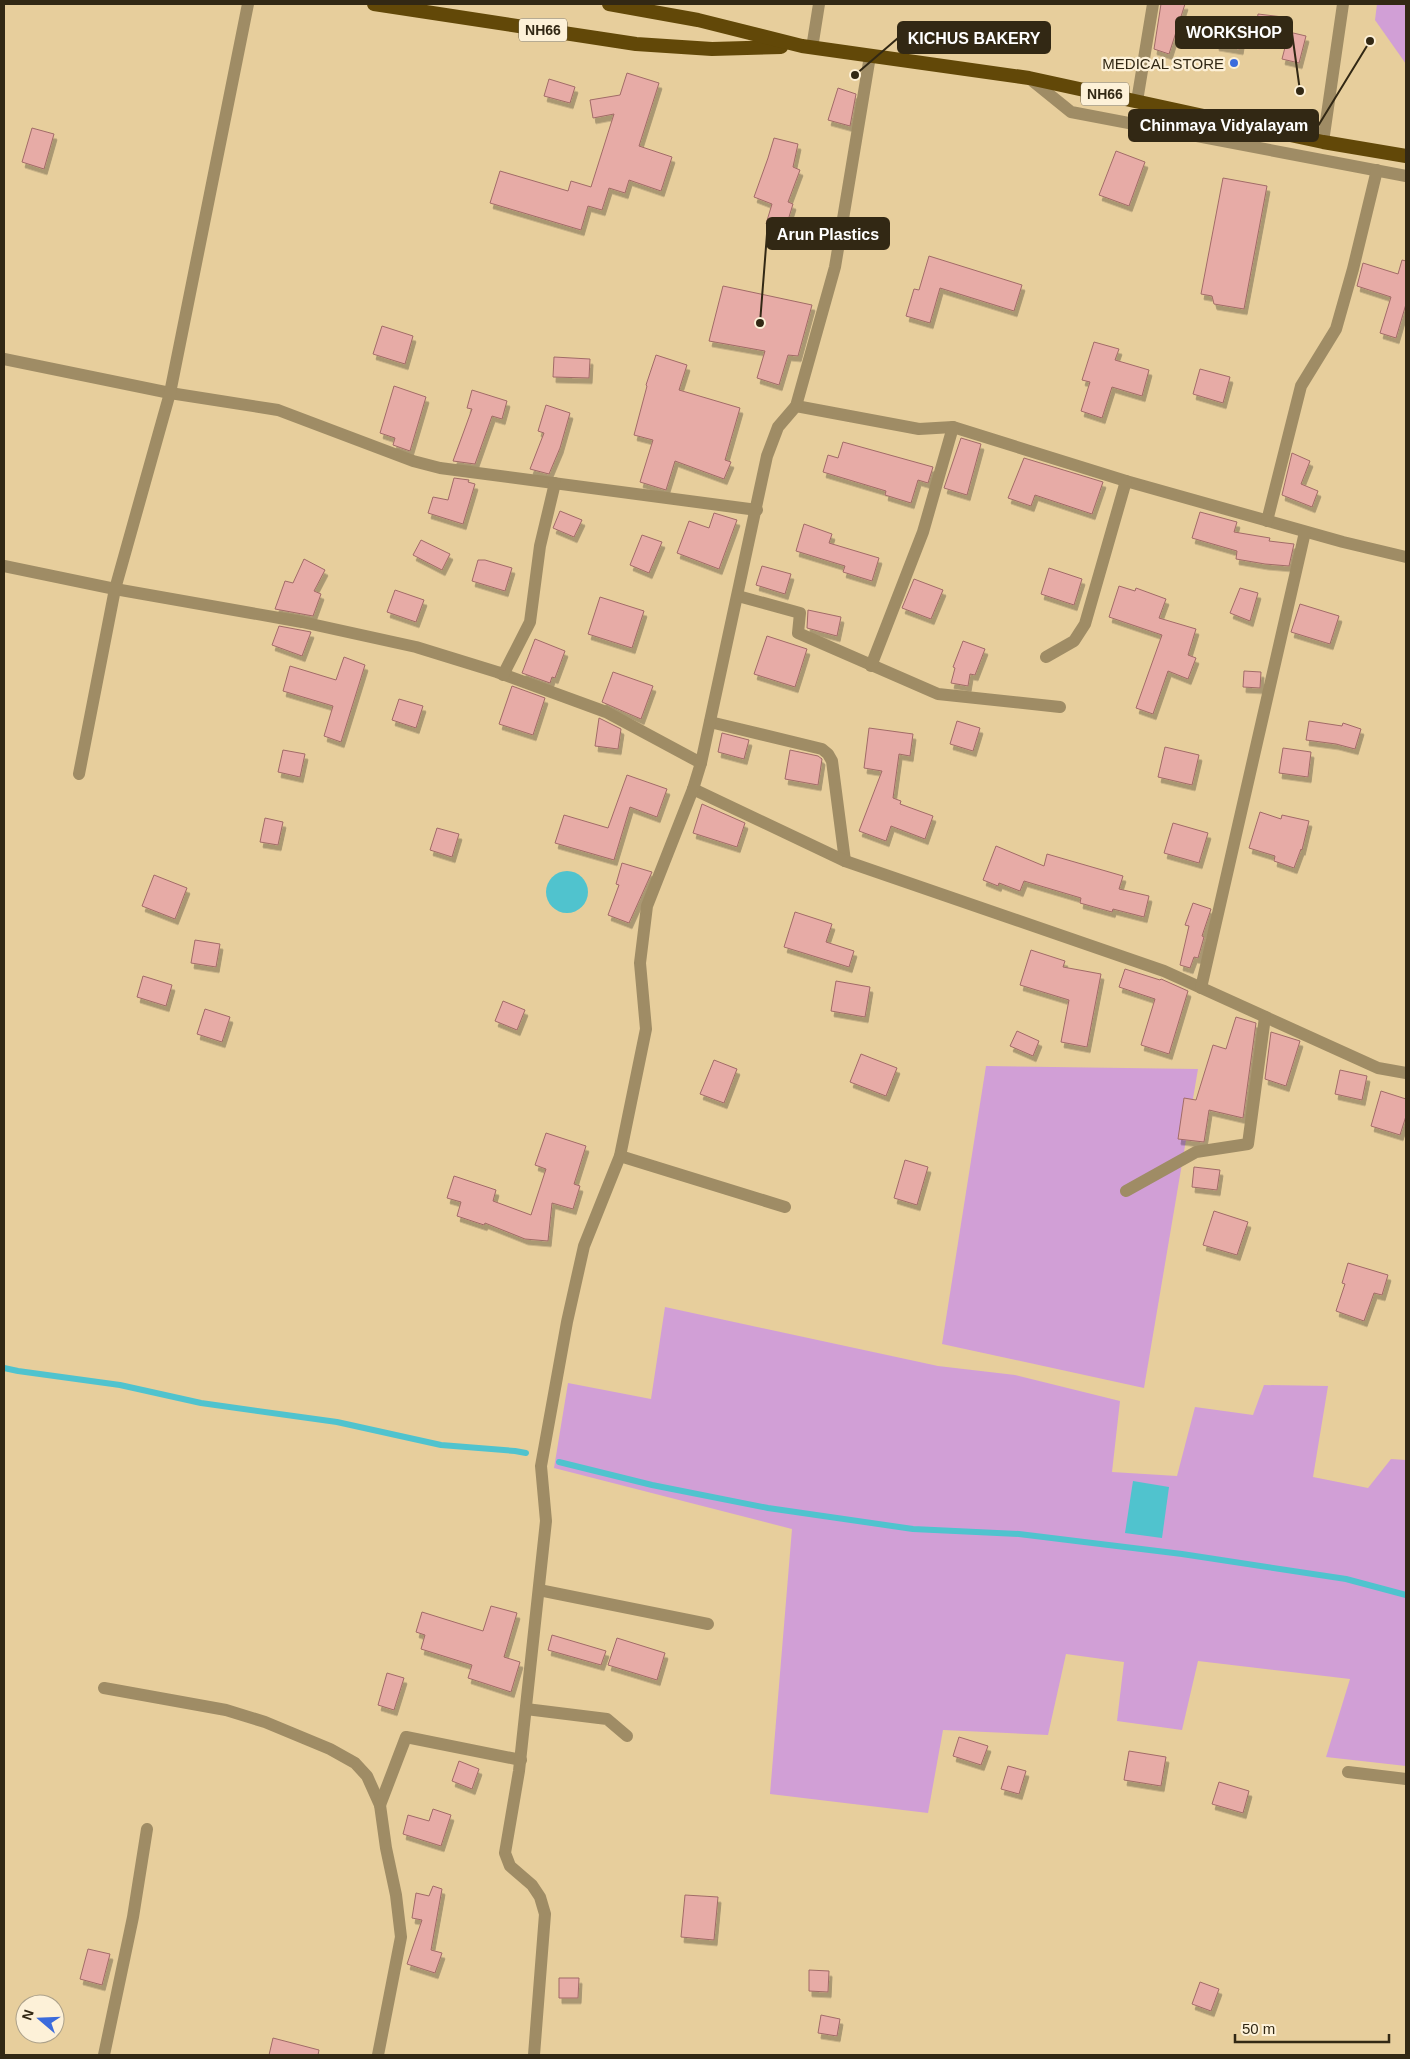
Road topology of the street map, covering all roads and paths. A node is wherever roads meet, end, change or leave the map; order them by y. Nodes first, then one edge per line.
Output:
1 (248, 4) edge
2 (374, 4) edge
3 (609, 4) edge
4 (819, 4) edge
5 (1153, 4) edge
6 (1343, 4) edge
7 (807, 47) junction
8 (870, 56) junction
9 (1029, 78) junction
10 (1137, 100) junction
11 (1323, 142) junction
12 (1406, 156) edge
13 (1377, 170) junction
14 (1406, 176) edge
15 (4, 359) edge
16 (170, 393) junction
17 (796, 406) junction
18 (953, 427) junction
19 (1126, 481) junction
20 (555, 483) junction
21 (757, 510) junction
22 (1267, 521) junction
23 (1305, 532) junction
24 (1406, 556) edge
25 (4, 566) edge
26 (115, 590) junction
27 (738, 596) junction
28 (1046, 657) dead end
29 (871, 666) junction
30 (503, 675) junction
31 (1060, 707) dead end
32 (710, 722) junction
33 (701, 763) junction
34 (79, 774) dead end
35 (693, 790) junction
36 (846, 861) junction
37 (1201, 988) junction
38 (1265, 1017) junction
39 (1406, 1073) edge
40 (620, 1156) junction
41 (1126, 1191) dead end
42 (785, 1207) dead end
43 (539, 1590) junction
44 (708, 1624) dead end
45 (104, 1688) dead end
46 (526, 1709) junction
47 (627, 1736) dead end
48 (521, 1760) junction
49 (1348, 1772) dead end
50 (1406, 1779) edge
51 (380, 1805) junction
52 (147, 1829) dead end
53 (104, 2055) edge
54 (378, 2055) edge
55 (534, 2055) edge

1 - 16 street
2 - 7 highway, NH66
3 - 7 highway, NH66
4 - 7 street
5 - 10 street
6 - 11 street
7 - 8 highway, NH66
8 - 9 highway, NH66
8 - 17 street
9 - 10 highway, NH66
9 - 13 street
10 - 11 highway, NH66
11 - 12 highway, NH66
13 - 14 street
13 - 22 street
15 - 16 street
16 - 20 street
16 - 26 street
17 - 18 street
17 - 21 street
18 - 19 street
18 - 29 street
19 - 22 street
19 - 28 street
20 - 21 street
20 - 30 street
21 - 27 street
22 - 23 street
23 - 24 street
23 - 37 street
25 - 26 street
26 - 30 street
26 - 34 street
27 - 29 street
27 - 32 street
29 - 31 street
30 - 33 street
32 - 33 street
32 - 36 street
33 - 35 street
35 - 36 street
35 - 40 street
36 - 37 street
37 - 38 street
38 - 39 street
38 - 41 street
40 - 42 street
40 - 43 street
43 - 44 street
43 - 46 street
45 - 51 street
46 - 47 street
46 - 48 street
48 - 51 street
48 - 55 street
49 - 50 street
51 - 54 street
52 - 53 street

